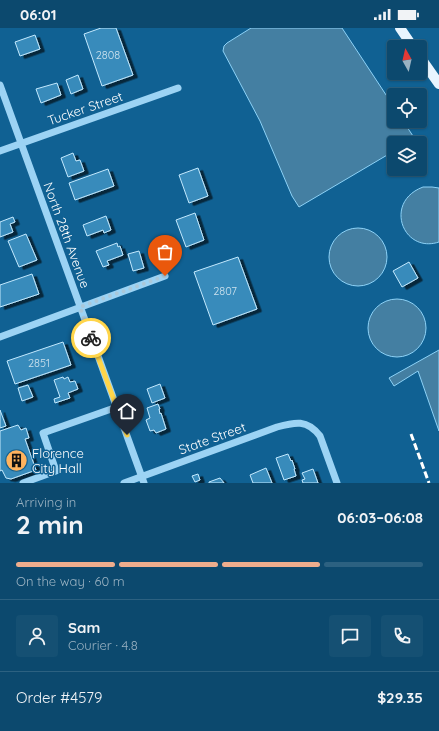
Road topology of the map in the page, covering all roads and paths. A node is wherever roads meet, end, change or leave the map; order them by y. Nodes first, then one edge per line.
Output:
1 (400, 28) edge
2 (408, 40) edge
3 (427, 67) edge
4 (439, 84) edge
5 (0, 85) edge
6 (178, 88) dead end
7 (21, 143) junction
8 (0, 151) edge
9 (165, 276) dead end
10 (80, 307) junction
11 (0, 336) edge
12 (117, 407) junction
13 (41, 480) edge
14 (143, 480) edge
15 (22, 483) edge
16 (124, 483) edge
17 (337, 483) edge

1 - 2 main road
3 - 4 main road
5 - 7 street, North 28th Avenue
6 - 7 street, Tucker Street
7 - 8 street, Tucker Street
7 - 10 street, North 28th Avenue
9 - 10 street
10 - 11 street
10 - 12 street, North 28th Avenue
12 - 13 street
12 - 14 street, North 28th Avenue
13 - 15 street
14 - 16 street, State Street
14 - 17 street, State Street

